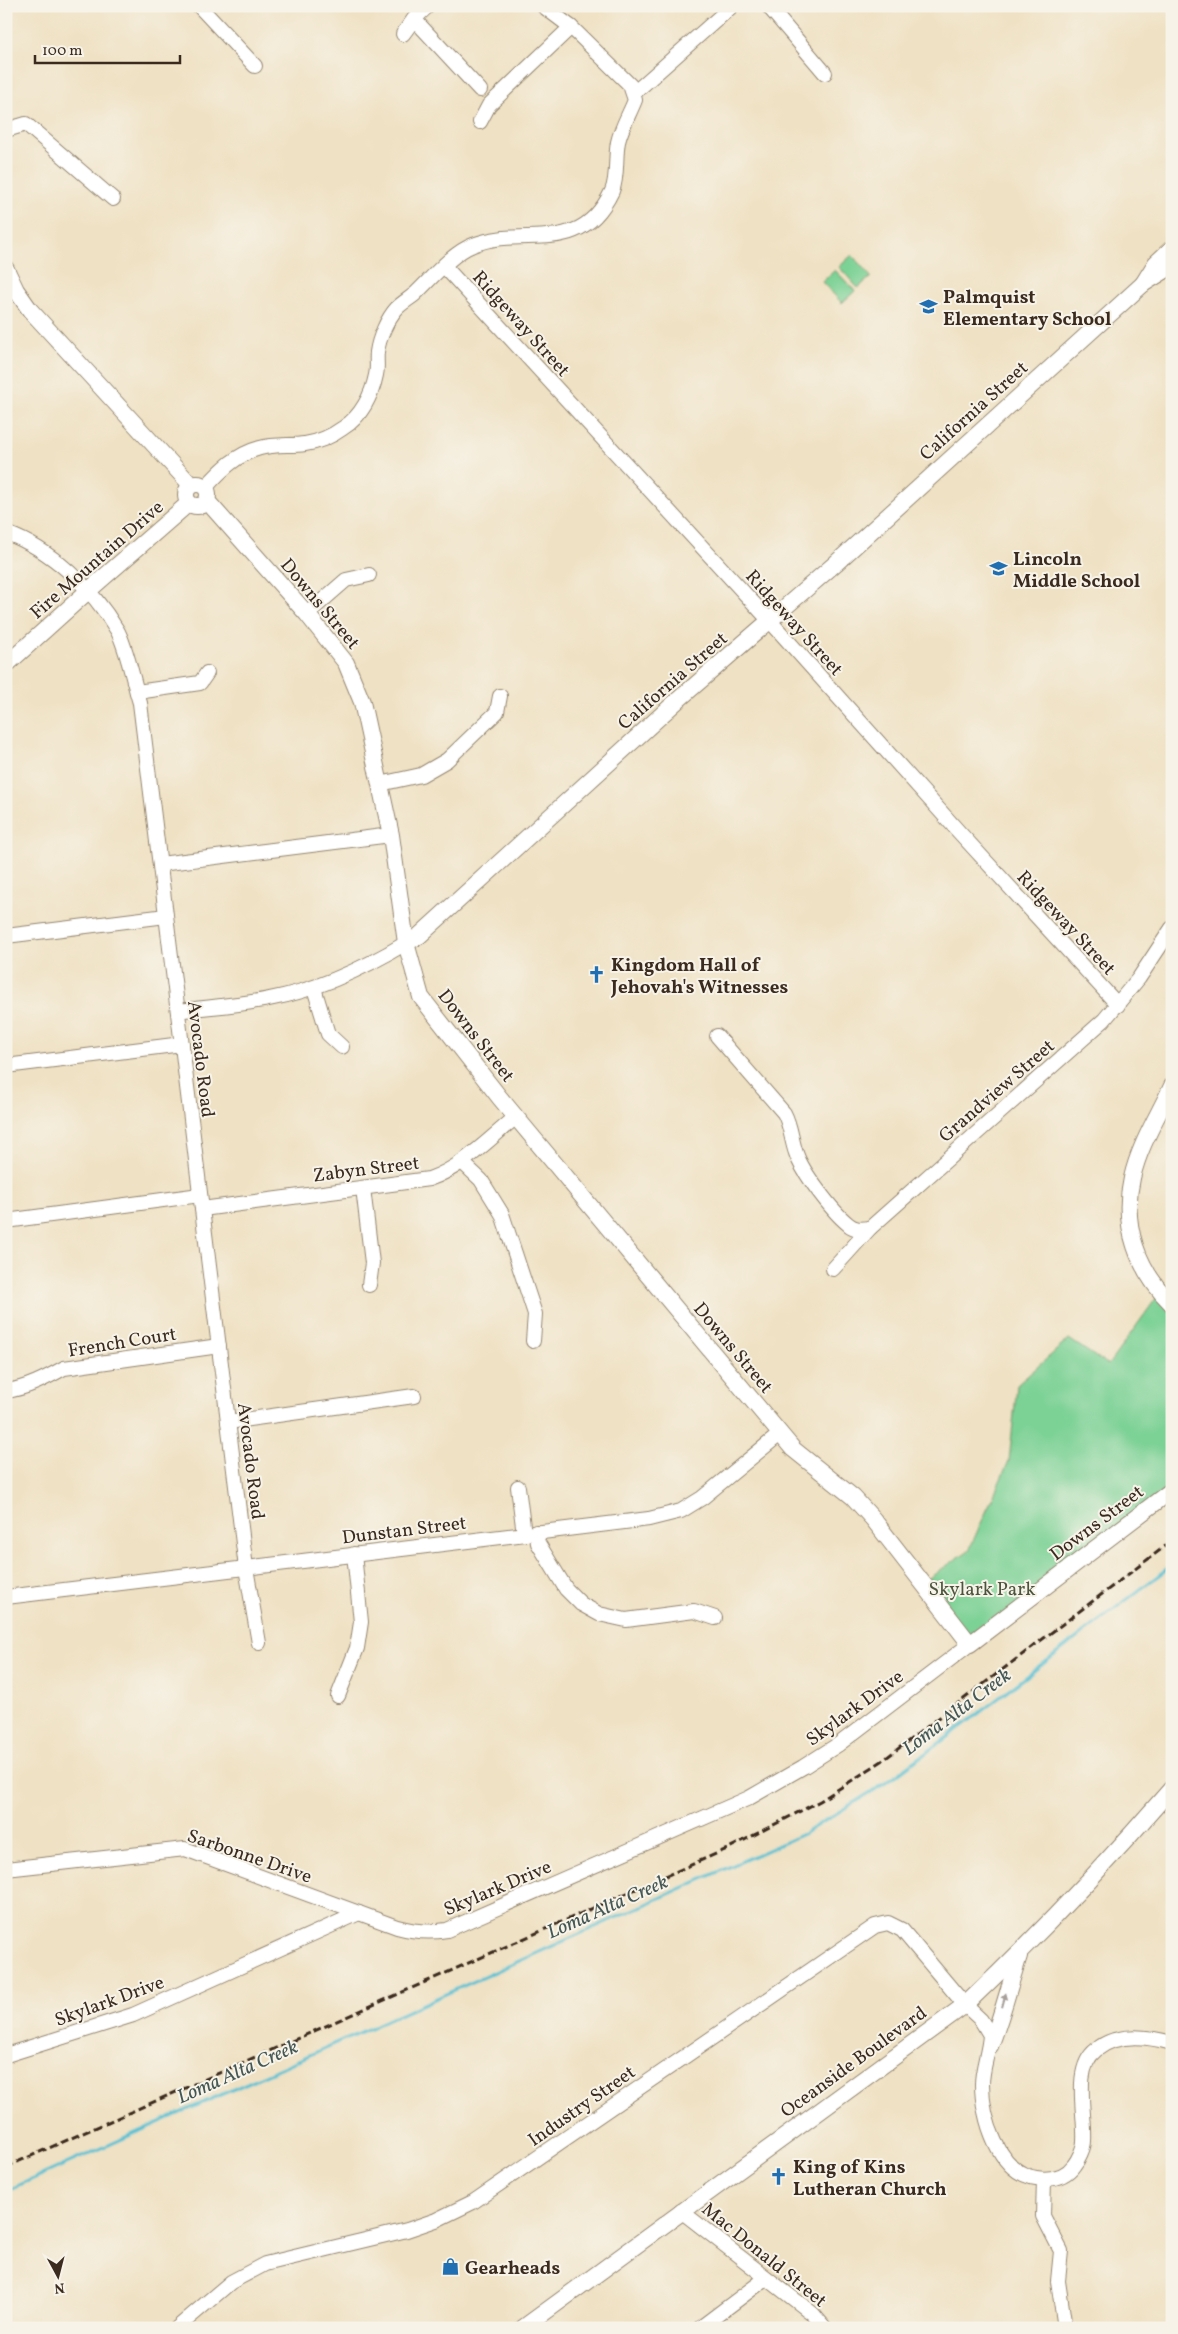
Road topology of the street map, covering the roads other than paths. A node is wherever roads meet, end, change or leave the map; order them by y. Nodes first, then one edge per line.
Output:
1 (199, 6) edge
2 (428, 6) edge
3 (543, 6) edge
4 (732, 6) edge
5 (768, 6) edge
6 (414, 19) junction
7 (571, 27) junction
8 (402, 34) dead end
9 (255, 66) dead end
10 (825, 74) dead end
11 (480, 90) dead end
12 (634, 93) junction
13 (480, 122) dead end
14 (6, 130) edge
15 (113, 199) dead end
16 (1172, 248) edge
17 (444, 266) junction
18 (1172, 266) edge
19 (6, 269) edge
20 (1143, 284) junction
21 (201, 491) junction
22 (6, 533) edge
23 (369, 575) dead end
24 (88, 591) junction
25 (307, 614) junction
26 (770, 620) junction
27 (6, 665) edge
28 (207, 673) dead end
29 (136, 692) junction
30 (500, 696) dead end
31 (380, 784) junction
32 (391, 835) junction
33 (160, 864) junction
34 (166, 916) junction
35 (1172, 928) edge
36 (6, 936) edge
37 (406, 943) junction
38 (314, 988) junction
39 (1118, 1005) junction
40 (178, 1011) junction
41 (717, 1036) dead end
42 (182, 1044) junction
43 (342, 1047) dead end
44 (6, 1066) edge
45 (1172, 1086) edge
46 (516, 1117) junction
47 (462, 1162) junction
48 (363, 1188) junction
49 (201, 1202) junction
50 (6, 1221) edge
51 (870, 1228) junction
52 (833, 1269) dead end
53 (369, 1285) dead end
54 (1172, 1304) edge
55 (533, 1341) dead end
56 (219, 1346) junction
57 (6, 1391) edge
58 (414, 1396) dead end
59 (228, 1422) junction
60 (780, 1434) junction
61 (518, 1486) dead end
62 (1172, 1490) edge
63 (530, 1533) junction
64 (354, 1554) junction
65 (246, 1568) junction
66 (6, 1597) edge
67 (715, 1618) dead end
68 (259, 1643) dead end
69 (970, 1644) junction
70 (338, 1696) dead end
71 (1172, 1788) edge
72 (6, 1869) edge
73 (360, 1913) junction
74 (1020, 1953) junction
75 (965, 2005) junction
76 (1172, 2043) edge
77 (990, 2046) junction
78 (6, 2055) edge
79 (1044, 2179) junction
80 (681, 2211) junction
81 (765, 2279) junction
82 (194, 2322) edge
83 (177, 2328) edge
84 (523, 2328) edge
85 (700, 2328) edge
86 (825, 2328) edge
87 (1065, 2328) edge

1 - 9 street
2 - 6 street
3 - 7 street
4 - 12 street
5 - 10 street
6 - 8 street
6 - 11 street
7 - 12 street
7 - 13 street
12 - 17 street
14 - 15 street
16 - 20 main road, California Street
17 - 21 street
17 - 26 street, Ridgeway Street
18 - 20 main road, California Street
19 - 21 main road, Downs Street
20 - 26 main road, California Street
21 - 24 main road, Fire Mountain Drive
21 - 25 main road, Downs Street
22 - 24 street, Avocado Road
23 - 25 street
24 - 27 main road, Fire Mountain Drive
24 - 29 street, Avocado Road
25 - 31 main road, Downs Street
26 - 37 main road, California Street
26 - 39 street, Ridgeway Street
28 - 29 street
29 - 33 street, Avocado Road
30 - 31 street
31 - 32 main road, Downs Street
32 - 33 street
32 - 37 main road, Downs Street
33 - 34 street, Avocado Road
34 - 36 street
34 - 40 street, Avocado Road
35 - 39 street, Grandview Street
37 - 38 street, California Street
37 - 46 main road, Downs Street
38 - 40 street, California Street
38 - 43 street
39 - 51 street, Grandview Street
40 - 42 street, Avocado Road
41 - 51 street
42 - 44 street
42 - 49 street, Avocado Road
45 - 54 main road
46 - 47 street, Zabyn Street
46 - 60 main road, Downs Street
47 - 48 street, Zabyn Street
47 - 55 street
48 - 49 street, Zabyn Street
48 - 53 street
49 - 50 street, Zabyn Street
49 - 56 street, Avocado Road
51 - 52 street, Grandview Street
56 - 57 street, French Court
56 - 59 street, Avocado Road
58 - 59 street
59 - 65 street, Avocado Road
60 - 63 street, Dunstan Street
60 - 69 main road, Downs Street
61 - 63 street
62 - 69 main road, Downs Street
63 - 64 street, Dunstan Street
63 - 67 street
64 - 65 street, Dunstan Street
64 - 70 street
65 - 66 street, Dunstan Street
65 - 68 street, Avocado Road
69 - 73 street, Skylark Drive
71 - 74 main road, Oceanside Boulevard
72 - 73 street, Sarbonne Drive
73 - 78 street, Skylark Drive
74 - 75 main road, Oceanside Boulevard
77 -> 74 main road
75 - 77 street, Industry Street
75 - 80 main road, Oceanside Boulevard
75 - 82 street, Industry Street
76 - 79 street
77 - 79 street
79 - 87 street
80 - 81 street, Mac Donald Street
80 - 84 main road, Oceanside Boulevard
81 - 85 street
81 - 86 street, Mac Donald Street
82 - 83 street, Industry Street

